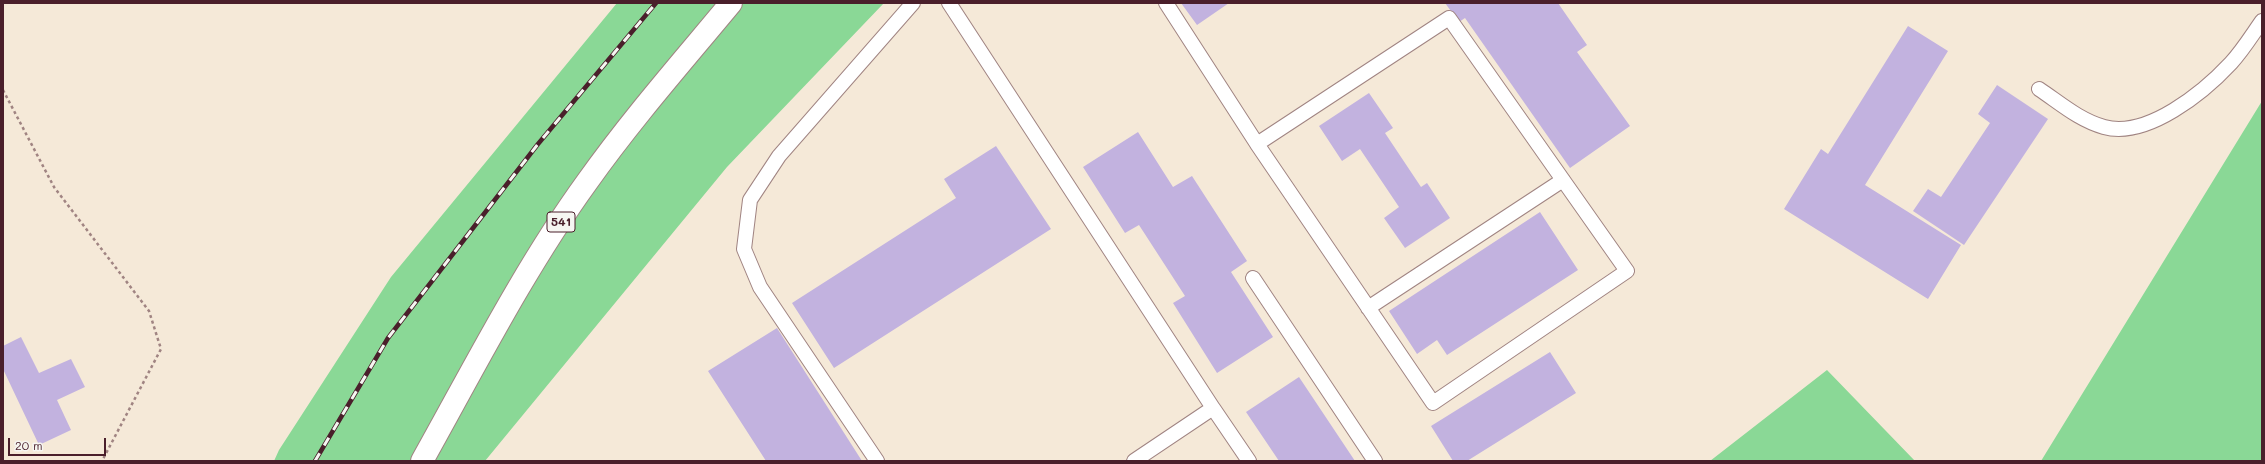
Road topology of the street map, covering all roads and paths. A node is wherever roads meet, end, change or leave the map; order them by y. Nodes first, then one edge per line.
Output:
1 (731, 3) edge
2 (913, 3) edge
3 (949, 3) edge
4 (1166, 3) edge
5 (2262, 21) edge
6 (2039, 89) dead end
7 (3, 90) edge
8 (1257, 144) junction
9 (1563, 180) junction
10 (1253, 278) dead end
11 (1368, 308) junction
12 (1213, 408) junction
13 (102, 461) edge
14 (422, 461) edge
15 (877, 461) edge
16 (1134, 461) edge
17 (1249, 461) edge
18 (1375, 461) edge

1 - 14 main road, 541
2 - 15 lane
3 - 12 lane
4 - 8 lane
5 - 6 lane
7 - 13 path
8 - 9 lane
8 - 11 lane
9 - 11 lane
9 - 11 lane
10 - 18 lane
12 - 16 lane
12 - 17 lane

